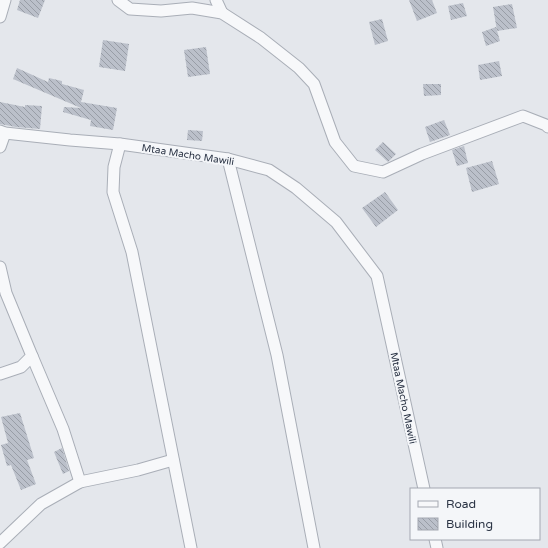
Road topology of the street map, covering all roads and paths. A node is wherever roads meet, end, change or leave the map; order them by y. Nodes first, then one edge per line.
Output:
1 (5, 0) edge
2 (118, 0) edge
3 (216, 0) edge
4 (222, 13) junction
5 (0, 17) edge
6 (548, 127) edge
7 (3, 132) edge
8 (120, 144) junction
9 (0, 147) edge
10 (228, 159) junction
11 (0, 267) edge
12 (32, 356) junction
13 (0, 374) edge
14 (173, 460) junction
15 (80, 482) junction
16 (424, 488) edge
17 (0, 543) edge
18 (191, 548) edge
19 (314, 548) edge

1 - 5 street
2 - 4 street
3 - 4 street
4 - 6 street
7 - 8 street, Mtaa Macho Mawili
7 - 9 street
8 - 10 street, Mtaa Macho Mawili
8 - 14 street
10 - 16 street, Mtaa Macho Mawili
10 - 19 street
11 - 12 street
12 - 13 street
12 - 15 street
14 - 15 street
14 - 18 street
15 - 17 street

